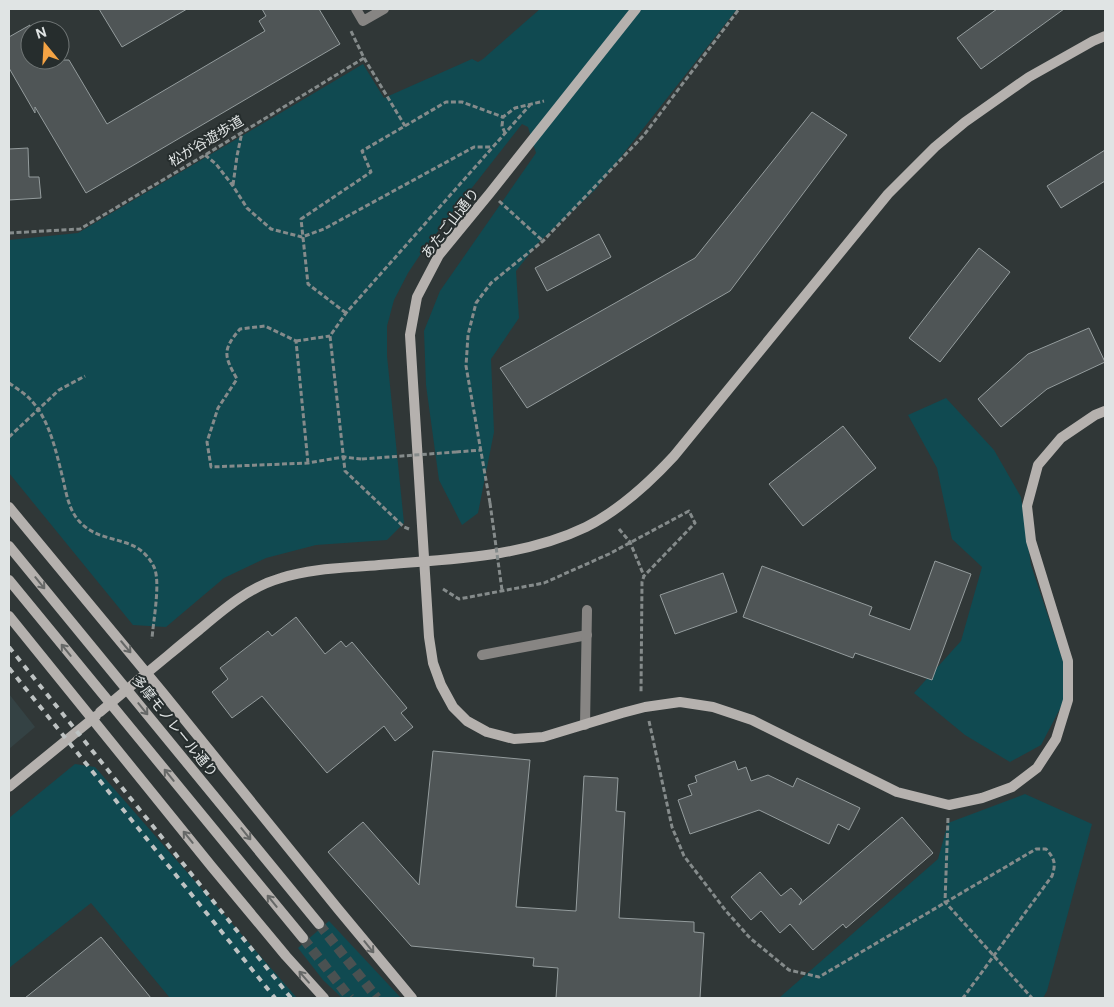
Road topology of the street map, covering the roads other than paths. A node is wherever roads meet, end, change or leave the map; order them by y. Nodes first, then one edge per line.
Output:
1 (356, 9) edge
2 (384, 9) edge
3 (636, 9) edge
4 (1105, 36) edge
5 (1105, 411) edge
6 (9, 507) edge
7 (9, 546) edge
8 (425, 561) junction
9 (9, 580) edge
10 (587, 610) dead end
11 (9, 616) edge
12 (587, 635) junction
13 (482, 655) dead end
14 (147, 673) junction
15 (92, 719) junction
16 (585, 725) junction
17 (9, 787) edge
18 (319, 924) tunnel mouth
19 (303, 938) tunnel mouth
20 (324, 998) edge
21 (412, 998) edge

1 - 2 street
3 - 8 street, あたご山通り
4 - 8 street
5 - 16 street, あたご山通り
6 -> 14 street
7 -> 18 street, 多摩モノレール通り
8 - 14 street
8 - 16 street, あたご山通り
19 -> 9 street
10 - 12 street
11 - 15 street
12 - 13 street
12 - 16 street
14 - 15 street, bridge
14 -> 21 street
15 - 17 street
20 -> 15 street

